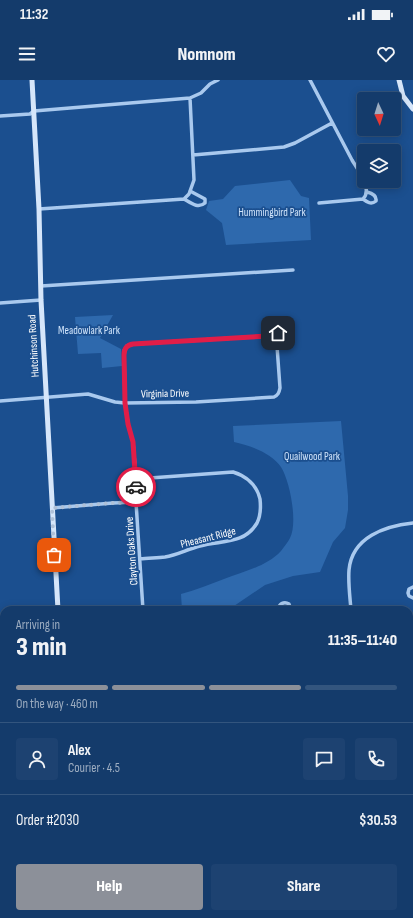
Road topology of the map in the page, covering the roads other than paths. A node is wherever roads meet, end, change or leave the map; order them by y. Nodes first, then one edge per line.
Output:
1 (32, 80) edge
2 (218, 80) edge
3 (310, 80) edge
4 (399, 80) edge
5 (190, 98) junction
6 (413, 109) edge
7 (34, 111) junction
8 (0, 116) edge
9 (332, 123) junction
10 (193, 155) junction
11 (190, 192) junction
12 (184, 199) junction
13 (319, 203) dead end
14 (39, 208) junction
15 (293, 270) dead end
16 (41, 286) junction
17 (41, 300) junction
18 (0, 303) edge
19 (268, 336) junction
20 (277, 343) junction
21 (46, 397) junction
22 (0, 401) edge
23 (125, 403) junction
24 (136, 479) junction
25 (136, 502) junction
26 (52, 508) junction
27 (413, 523) edge
28 (140, 559) junction
29 (413, 587) edge
30 (413, 598) edge
31 (58, 606) edge
32 (143, 606) edge
33 (280, 606) edge
34 (290, 606) edge
35 (351, 606) edge

1 - 7 street, Hutchinson Road
2 - 5 street
3 - 9 street
4 - 6 street
5 - 7 street
5 - 10 street
7 - 8 street
7 - 14 street, Hutchinson Road
9 - 10 street
9 - 13 street
10 - 11 street
11 - 12 street
11 - 12 street
12 - 14 street
14 - 16 street, Hutchinson Road
15 - 16 street
16 - 17 street, Hutchinson Road
17 - 18 street
17 - 21 street, Hutchinson Road
19 - 20 street
19 - 20 street
19 - 23 street, Clayton Oaks Drive
20 - 23 street, Virginia Drive
21 - 22 street, Virginia Drive
21 - 23 street, Virginia Drive
21 - 26 street, Hutchinson Road
23 - 24 street, Clayton Oaks Drive
24 - 25 street, Clayton Oaks Drive
24 - 28 street, Pheasant Ridge
25 - 26 street
25 - 28 street, Clayton Oaks Drive
26 - 31 street, Hutchinson Road
27 - 35 street
28 - 32 street, Clayton Oaks Drive
29 - 30 street
33 - 34 street

